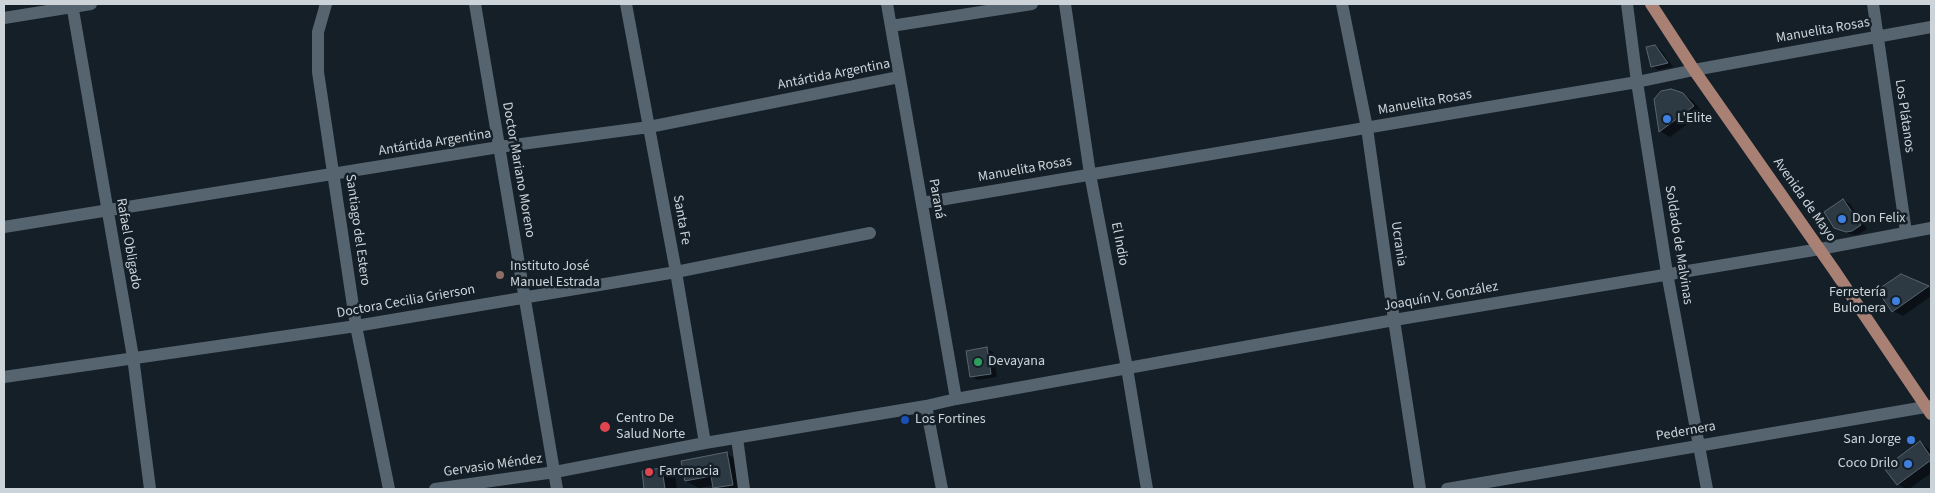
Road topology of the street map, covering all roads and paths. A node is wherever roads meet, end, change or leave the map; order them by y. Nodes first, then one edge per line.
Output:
1 (91, 4) edge
2 (326, 4) edge
3 (475, 4) edge
4 (626, 4) edge
5 (887, 4) edge
6 (1032, 4) edge
7 (1065, 4) edge
8 (1342, 4) edge
9 (1627, 4) edge
10 (1651, 4) edge
11 (1873, 4) edge
12 (72, 5) edge
13 (4, 18) edge
14 (891, 26) junction
15 (1931, 27) edge
16 (1877, 36) junction
17 (1694, 70) junction
18 (900, 78) junction
19 (1637, 82) junction
20 (649, 127) junction
21 (1368, 128) junction
22 (499, 147) junction
23 (333, 174) junction
24 (1090, 174) junction
25 (922, 203) junction
26 (106, 210) junction
27 (4, 227) edge
28 (1931, 228) edge
29 (1906, 232) junction
30 (870, 233) dead end
31 (1820, 249) junction
32 (676, 272) junction
33 (1667, 273) junction
34 (525, 296) junction
35 (1394, 320) junction
36 (356, 326) junction
37 (133, 357) junction
38 (1127, 368) junction
39 (4, 377) edge
40 (956, 398) junction
41 (926, 406) junction
42 (1930, 409) edge
43 (737, 438) junction
44 (704, 443) junction
45 (1699, 445) junction
46 (555, 472) junction
47 (150, 489) edge
48 (389, 489) edge
49 (435, 489) edge
50 (557, 489) edge
51 (744, 489) edge
52 (942, 489) edge
53 (1147, 489) edge
54 (1420, 489) edge
55 (1447, 489) edge
56 (1707, 489) edge

1 - 12 street
2 - 23 street, Santiago del Estero
3 - 22 street, Doctor Mariano Moreno
4 - 20 street, Santa Fe
5 - 14 street, Paraná
6 - 14 street
7 - 24 street, El Indio
8 - 21 street, Ucrania
9 - 19 street, Soldado de Malvinas
10 - 17 main road, Avenida de Mayo
11 - 16 street, Los Plátanos
12 - 13 street
12 - 26 street, Rafael Obligado
14 - 18 street, Paraná
15 - 16 street, Manuelita Rosas
16 - 17 street, Manuelita Rosas
16 - 29 street, Los Plátanos
17 - 19 street, Manuelita Rosas
17 - 31 main road, Avenida de Mayo
18 - 20 street, Antártida Argentina
18 - 25 street, Paraná
19 - 21 street, Manuelita Rosas
19 - 33 street, Soldado de Malvinas
20 - 22 street, Antártida Argentina
20 - 32 street, Santa Fe
21 - 24 street, Manuelita Rosas
21 - 35 street, Ucrania
22 - 23 street, Antártida Argentina
22 - 34 street, Doctor Mariano Moreno
23 - 26 street, Antártida Argentina
23 - 36 street, Santiago del Estero
24 - 25 street, Manuelita Rosas
24 - 38 street, El Indio
25 - 40 street, Paraná
26 - 27 street, Antártida Argentina
26 - 37 street, Rafael Obligado
28 - 29 street, Joaquín V. González
29 - 31 street, Joaquín V. González
30 - 32 street, Doctora Cecilia Grierson
31 - 33 street, Joaquín V. González
31 - 42 main road, Avenida de Mayo
32 - 34 street, Doctora Cecilia Grierson
32 - 44 street, Santa Fe
33 - 35 street, Joaquín V. González
33 - 45 street, Soldado de Malvinas
34 - 36 street, Doctora Cecilia Grierson
34 - 46 street, Doctor Mariano Moreno
35 - 38 street, Joaquín V. González
35 - 54 street, Ucrania
36 - 37 street, Doctora Cecilia Grierson
36 - 48 street, Santiago del Estero
37 - 39 street, Doctora Cecilia Grierson
37 - 47 street, Rafael Obligado
38 - 40 street, Joaquín V. González
38 - 53 street, El Indio
40 - 41 street, Joaquín V. González
41 - 43 street, Joaquín V. González
41 - 52 street
42 - 45 street, Pedernera
43 - 44 street, Gervasio Méndez
43 - 51 street
44 - 46 street, Gervasio Méndez
45 - 55 street, Pedernera
45 - 56 street, Soldado de Malvinas
46 - 49 street, Gervasio Méndez
46 - 50 street, Doctor Mariano Moreno

